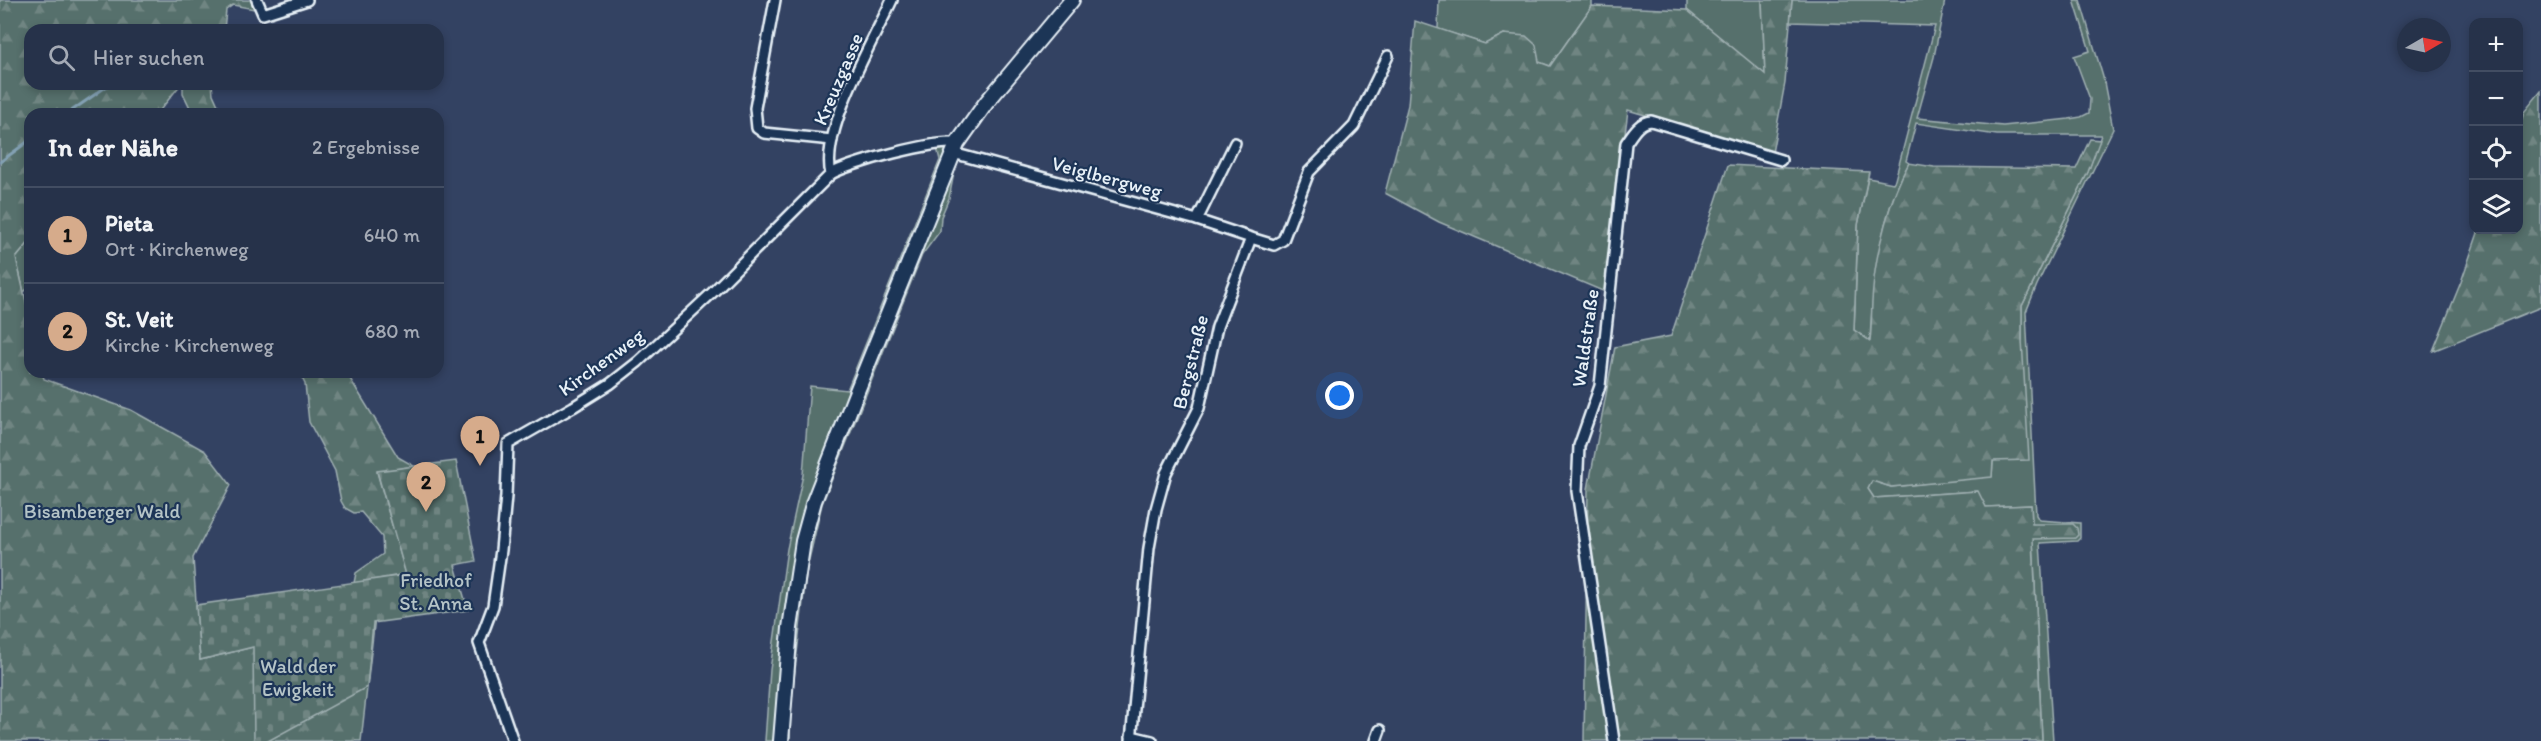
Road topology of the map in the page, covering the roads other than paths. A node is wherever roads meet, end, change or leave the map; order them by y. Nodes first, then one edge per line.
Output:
1 (257, 0) edge
2 (307, 0) edge
3 (775, 0) edge
4 (892, 0) edge
5 (1072, 0) edge
6 (1388, 56) dead end
7 (832, 140) junction
8 (1235, 143) dead end
9 (955, 148) junction
10 (1781, 160) dead end
11 (831, 174) junction
12 (1197, 220) junction
13 (1251, 238) junction
14 (1380, 730) dead end
15 (1131, 739) edge
16 (513, 741) edge
17 (781, 741) edge
18 (1152, 741) edge
19 (1376, 741) edge
20 (1614, 741) edge

1 - 2 street
3 - 7 street
4 - 7 street, Kreuzgasse
5 - 9 main road
6 - 13 street
7 - 11 street, Kreuzgasse
8 - 12 street
9 - 11 street, Kirchenweg
9 - 12 street, Veiglbergweg
9 - 17 main road
10 - 20 street, Waldstraße
11 - 16 street, Kirchenweg
12 - 13 street, Veiglbergweg
13 - 15 street, Bergstraße
14 - 19 street
15 - 18 street

